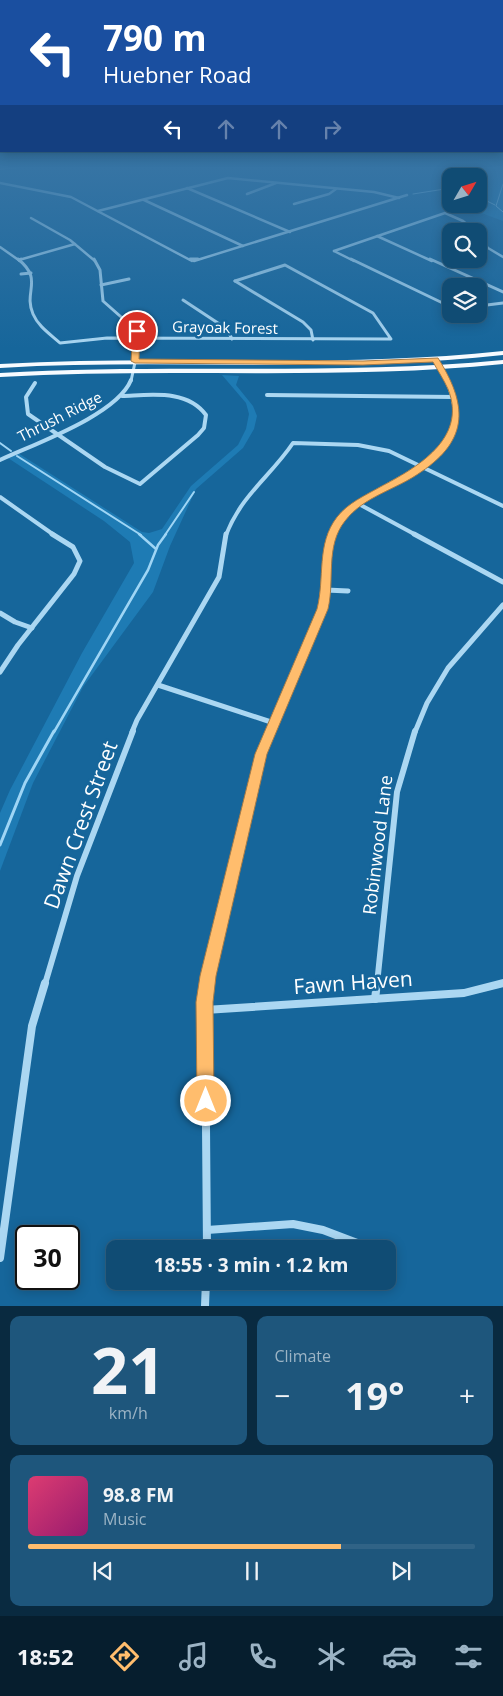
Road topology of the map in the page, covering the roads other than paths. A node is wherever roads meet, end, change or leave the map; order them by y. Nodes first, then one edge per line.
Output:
1 (46, 227) edge
2 (128, 227) edge
3 (203, 227) edge
4 (278, 227) edge
5 (306, 227) edge
6 (403, 227) edge
7 (290, 232) junction
8 (377, 236) junction
9 (75, 244) junction
10 (243, 246) junction
11 (487, 246) edge
12 (0, 247) edge
13 (503, 257) edge
14 (19, 260) junction
15 (31, 273) junction
16 (21, 274) dead end
17 (129, 279) dead end
18 (102, 285) junction
19 (503, 292) edge
20 (183, 300) dead end
21 (442, 303) edge
22 (503, 303) edge
23 (487, 305) edge
24 (138, 338) junction
25 (232, 339) junction
26 (314, 340) junction
27 (503, 353) edge
28 (436, 360) junction
29 (503, 362) edge
30 (0, 366) edge
31 (134, 366) junction
32 (441, 369) junction
33 (0, 375) edge
34 (34, 383) dead end
35 (266, 395) dead end
36 (122, 396) junction
37 (454, 397) junction
38 (55, 433) junction
39 (0, 460) edge
40 (423, 467) junction
41 (0, 497) edge
42 (356, 503) junction
43 (503, 506) edge
44 (503, 582) edge
45 (326, 590) junction
46 (348, 591) dead end
47 (503, 605) edge
48 (0, 613) edge
49 (32, 628) junction
50 (0, 672) edge
51 (158, 685) junction
52 (274, 723) junction
53 (503, 983) edge
54 (375, 999) junction
55 (205, 1010) junction
56 (207, 1230) junction
57 (207, 1240) edge
58 (349, 1240) edge
59 (0, 1258) edge
60 (206, 1290) edge
61 (205, 1306) edge

1 - 9 street
2 - 10 street
3 - 10 street
4 - 7 street
5 - 7 street
6 - 8 street
7 - 10 street
8 - 19 street
8 - 21 street
9 - 14 street
9 - 18 street
11 - 13 street
12 - 14 street
14 - 15 street
15 - 16 street
15 - 24 street, Grayoak Forest
17 - 18 street
18 - 24 street
20 - 25 street
22 - 23 street
24 - 25 street, Grayoak Forest
24 - 31 street, Thrush Ridge
25 - 26 street, Grayoak Forest
26 - 26 street, Grayoak Forest
27 - 28 main road
28 - 31 main road
28 - 32 street
29 - 32 main road
30 - 31 main road
31 - 32 main road
31 - 33 main road
31 - 36 street, Thrush Ridge
32 - 37 street
34 - 38 street
35 - 37 street
36 - 38 street, Thrush Ridge
36 - 38 street
37 - 40 street
38 - 39 street, Thrush Ridge
40 - 42 street
40 - 43 street
40 - 51 street, Dawn Crest Street
41 - 49 street
42 - 44 street
42 - 45 street
45 - 46 street
45 - 52 street
47 - 54 street, Robinwood Lane
48 - 49 street
49 - 50 street
51 - 52 street
51 - 59 street, Dawn Crest Street
52 - 55 street
53 - 54 street, Fawn Haven
54 - 55 street, Fawn Haven
55 - 56 street
56 - 57 street
56 - 58 street
60 - 61 street

